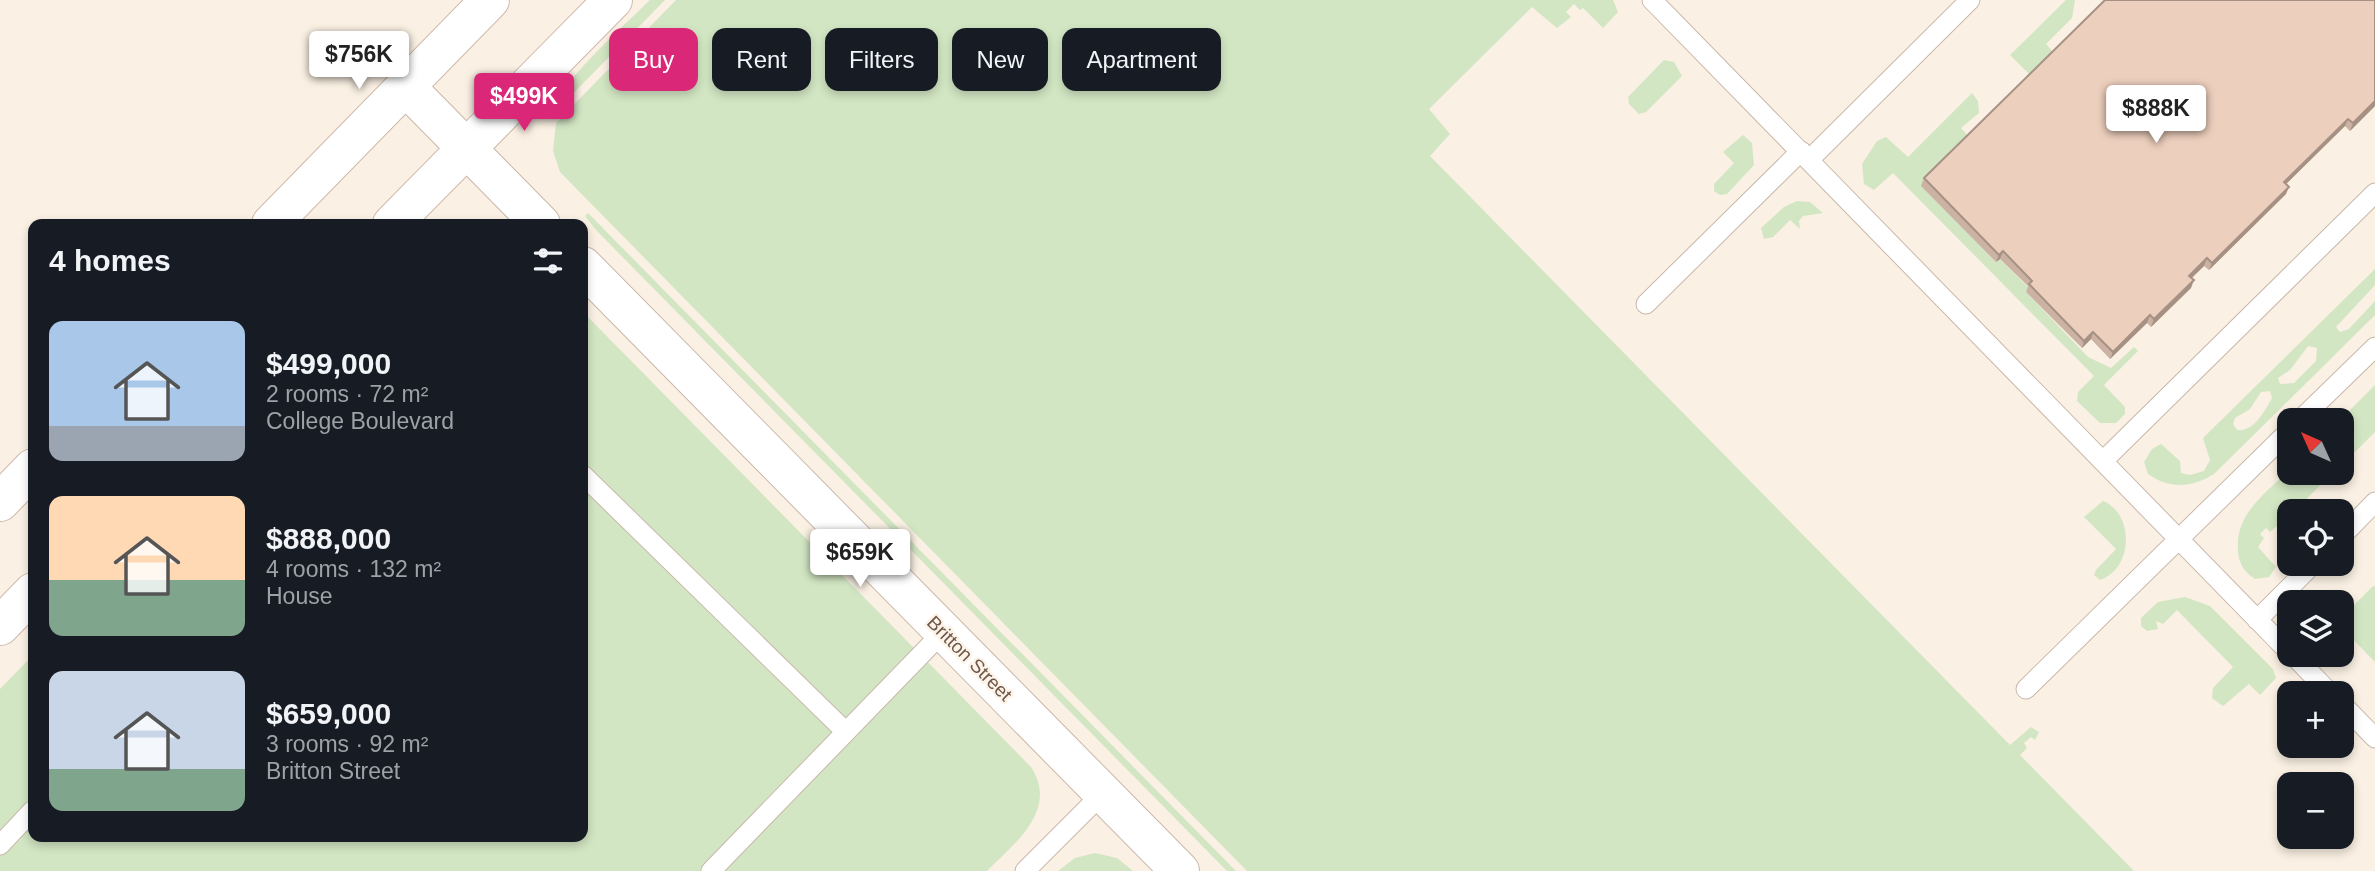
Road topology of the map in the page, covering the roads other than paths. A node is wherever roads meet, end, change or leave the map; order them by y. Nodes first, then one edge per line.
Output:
1 (490, 0) edge
2 (613, 0) edge
3 (1652, 0) edge
4 (1970, 0) edge
5 (405, 87) junction
6 (466, 148) junction
7 (1806, 155) junction
8 (2375, 193) edge
9 (276, 219) edge
10 (397, 219) edge
11 (536, 219) edge
12 (588, 271) edge
13 (1646, 304) dead end
14 (2375, 347) edge
15 (2312, 408) edge
16 (2277, 443) edge
17 (2103, 461) junction
18 (28, 473) edge
19 (588, 480) edge
20 (0, 502) edge
21 (2375, 502) edge
22 (2354, 524) edge
23 (2178, 540) junction
24 (2302, 576) edge
25 (28, 597) edge
26 (2257, 620) junction
27 (0, 626) edge
28 (944, 631) junction
29 (2277, 640) edge
30 (2304, 667) edge
31 (2318, 681) edge
32 (2026, 689) dead end
33 (2354, 716) edge
34 (846, 732) junction
35 (2375, 738) edge
36 (1103, 793) junction
37 (28, 815) edge
38 (2, 839) edge
39 (711, 871) edge
40 (1025, 871) edge
41 (1180, 871) edge

1 - 5 street
2 - 6 street
3 - 7 lane
4 - 7 lane
5 - 6 street
5 - 9 street
6 - 10 street
6 - 11 street
7 - 13 lane
7 - 17 lane
8 - 17 lane
12 - 28 street, Britton Street
14 - 15 lane
16 - 23 lane
17 - 23 lane
18 - 20 street
19 - 34 lane
21 - 22 lane
23 - 26 lane
23 - 32 lane
24 - 26 lane
25 - 27 street
26 - 29 lane
28 - 34 lane
28 - 36 street, Britton Street
30 - 31 lane
33 - 35 lane
34 - 39 lane
36 - 40 lane
36 - 41 street, Britton Street
37 - 38 lane

